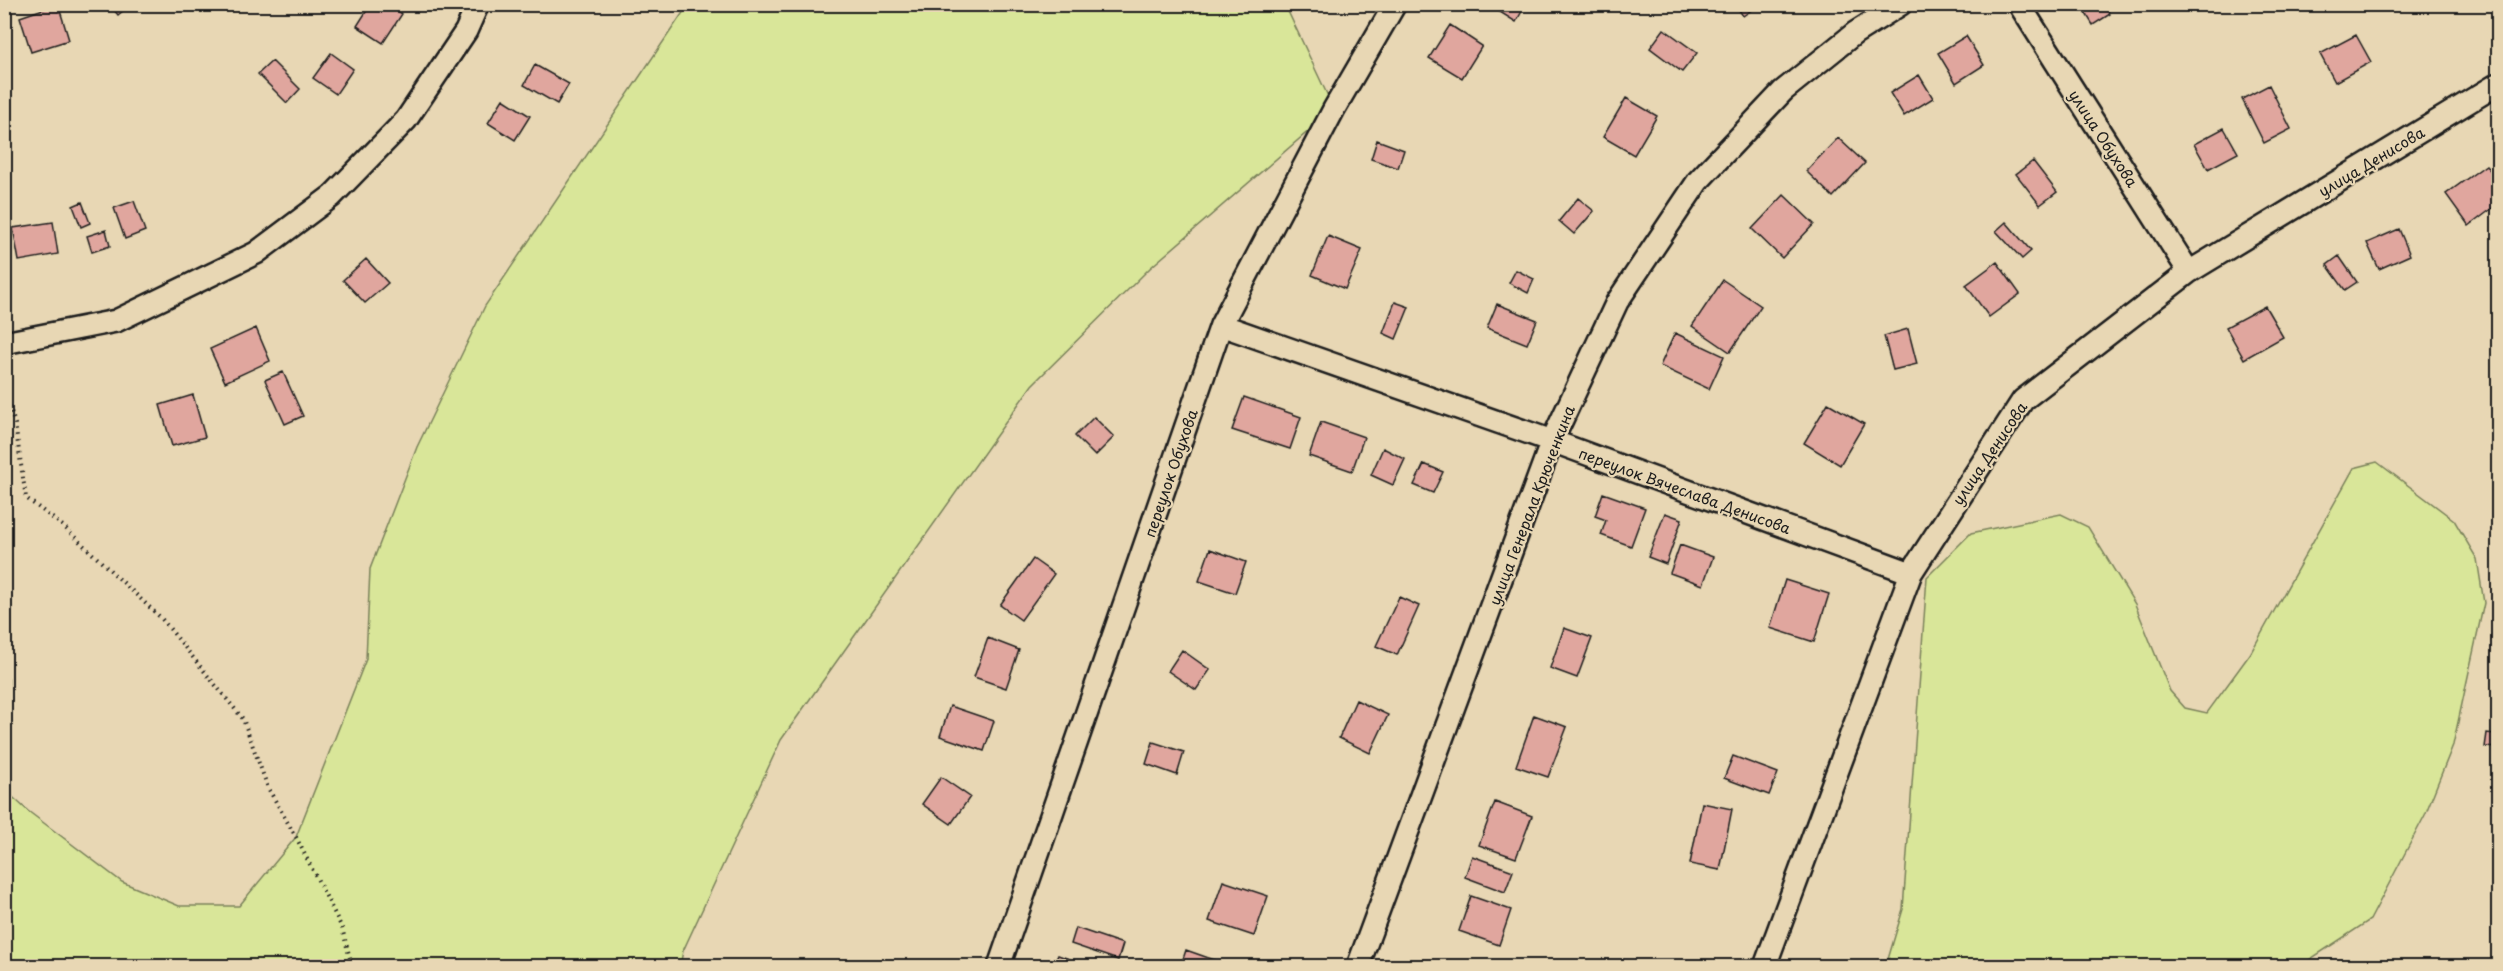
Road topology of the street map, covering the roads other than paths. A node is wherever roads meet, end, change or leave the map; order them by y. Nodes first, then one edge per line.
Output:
1 (478, 4) edge
2 (1395, 4) edge
3 (1901, 4) edge
4 (2019, 4) edge
5 (2499, 84) edge
6 (2189, 272) junction
7 (1221, 325) junction
8 (4, 343) edge
9 (1552, 441) junction
10 (1911, 573) junction
11 (999, 966) edge
12 (1358, 966) edge
13 (1765, 966) edge

1 - 8 street
2 - 7 street, переулок Обухова
3 - 9 street, улица Генерала Крюченкина
4 - 6 street, улица Обухова
5 - 6 street, улица Денисова
6 - 10 street, улица Денисова
7 - 9 street, переулок Вячеслава Денисова
7 - 11 street, переулок Обухова
9 - 10 street, переулок Вячеслава Денисова
9 - 12 street, улица Генерала Крюченкина
10 - 13 street, улица Денисова

